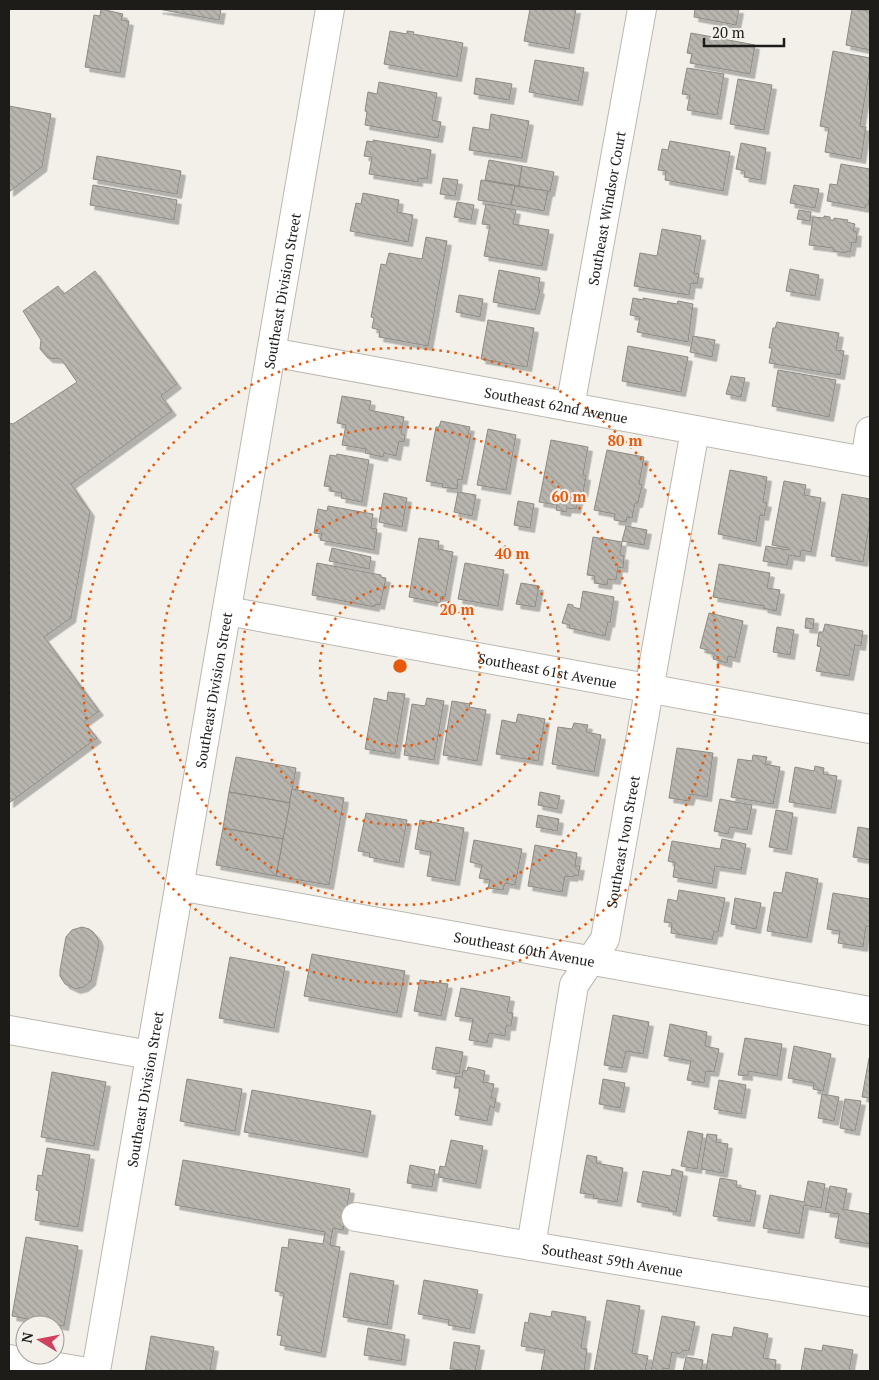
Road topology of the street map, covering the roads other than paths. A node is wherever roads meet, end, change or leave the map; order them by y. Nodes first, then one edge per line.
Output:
1 (330, 9) edge
2 (642, 9) edge
3 (271, 352) junction
4 (570, 407) junction
5 (695, 430) junction
6 (870, 430) edge
7 (867, 461) edge
8 (227, 611) junction
9 (649, 690) junction
10 (870, 729) edge
11 (179, 886) junction
12 (591, 960) junction
13 (870, 1011) edge
14 (9, 1030) edge
15 (150, 1055) junction
16 (356, 1217) dead end
17 (530, 1246) junction
18 (870, 1302) edge
19 (9, 1359) edge
20 (82, 1371) edge
21 (96, 1371) edge

1 - 3 street, Southeast Division Street
2 - 4 street, Southeast Windsor Court
3 - 4 street, Southeast 62nd Avenue
3 - 8 street, Southeast Division Street
4 - 5 street, Southeast 62nd Avenue
5 - 7 street, Southeast 62nd Avenue
5 - 9 street, Southeast Ivon Street
6 - 7 street
8 - 9 street, Southeast 61st Avenue
8 - 11 street, Southeast Division Street
9 - 10 street, Southeast 61st Avenue
9 - 12 street, Southeast Ivon Street
11 - 12 street, Southeast 60th Avenue
11 - 15 street, Southeast Division Street
12 - 13 street, Southeast 60th Avenue
12 - 17 street, Southeast Ivon Street
14 - 15 street
15 - 21 street, Southeast Division Street
16 - 17 street, Southeast 59th Avenue
17 - 18 street, Southeast 59th Avenue
19 - 20 street

